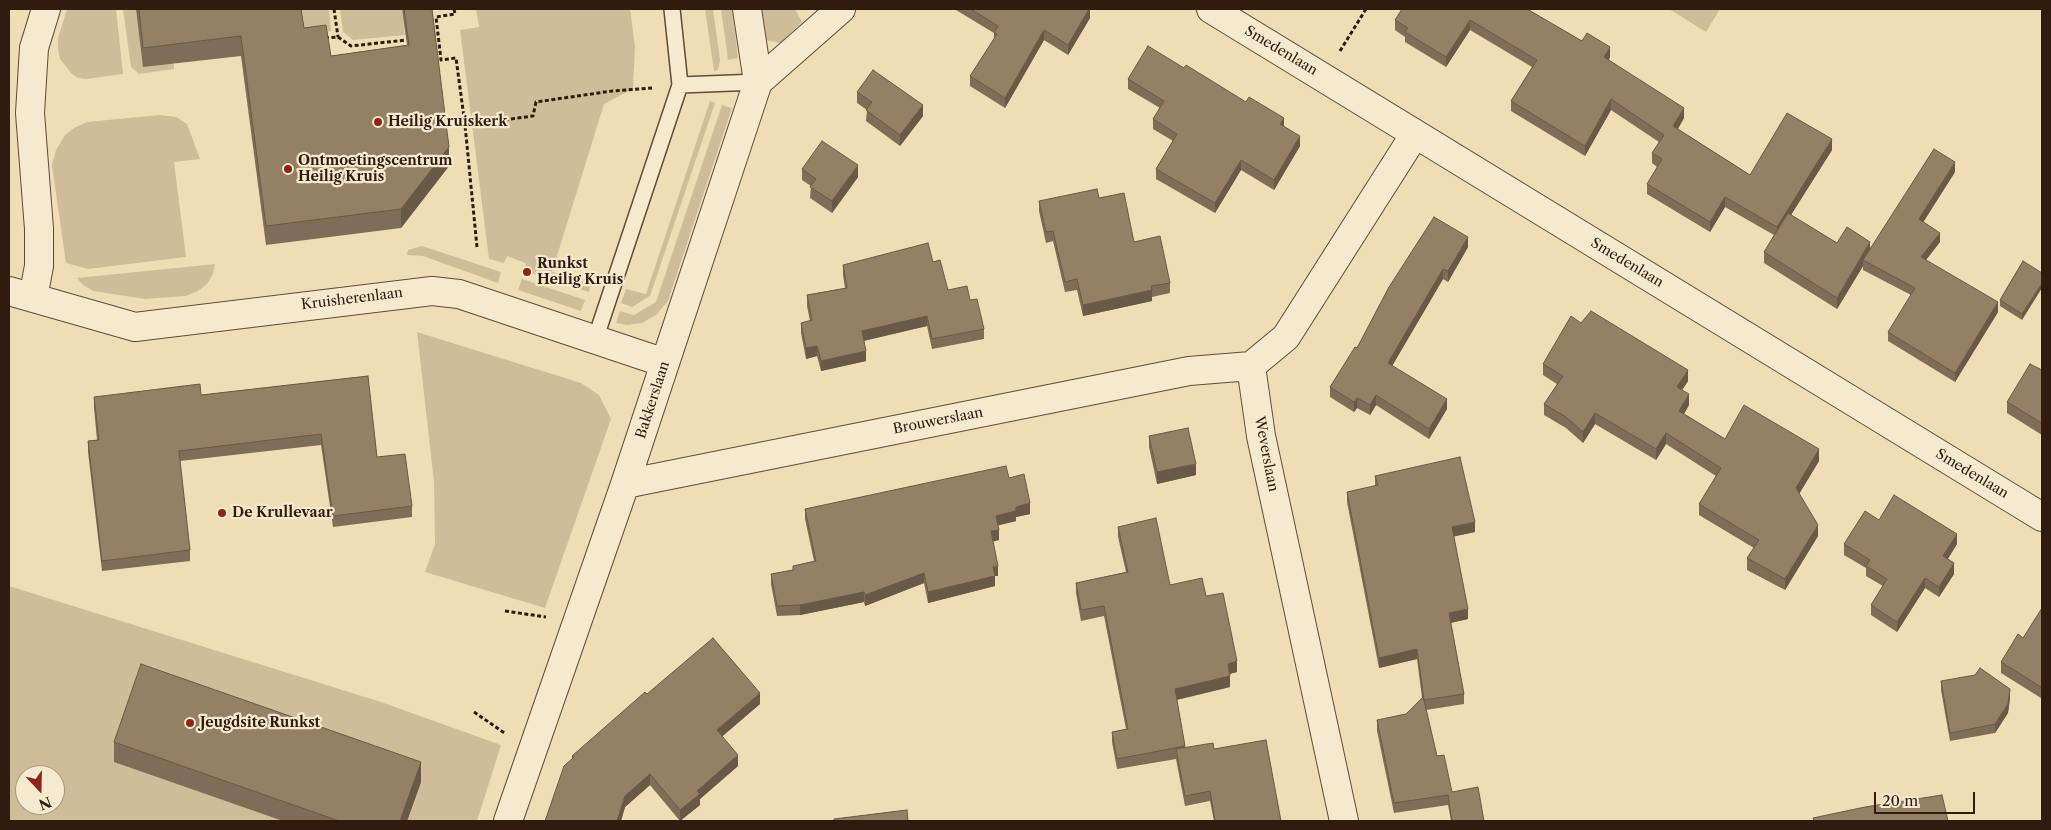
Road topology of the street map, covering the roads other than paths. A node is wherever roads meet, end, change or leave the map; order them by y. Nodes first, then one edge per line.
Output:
1 (46, 9) edge
2 (672, 9) edge
3 (747, 9) edge
4 (841, 9) edge
5 (1211, 9) edge
6 (758, 82) junction
7 (680, 85) junction
8 (1415, 134) junction
9 (21, 294) edge
10 (595, 340) junction
11 (665, 363) junction
12 (1252, 366) junction
13 (625, 484) junction
14 (2042, 517) edge
15 (508, 821) edge
16 (1344, 821) edge

1 - 9 street, Kruisherenlaan
2 - 7 lane
3 - 6 street
4 - 6 street
5 - 8 street, Smedenlaan
6 - 7 lane
6 - 11 street, Bakkerslaan
7 - 10 lane
8 - 12 street
8 - 14 street, Smedenlaan
9 - 10 street, Kruisherenlaan
10 - 11 street, Kruisherenlaan
11 - 13 street, Bakkerslaan
12 - 13 street, Brouwerslaan
12 - 16 street, Weverslaan
13 - 15 street, Bakkerslaan

